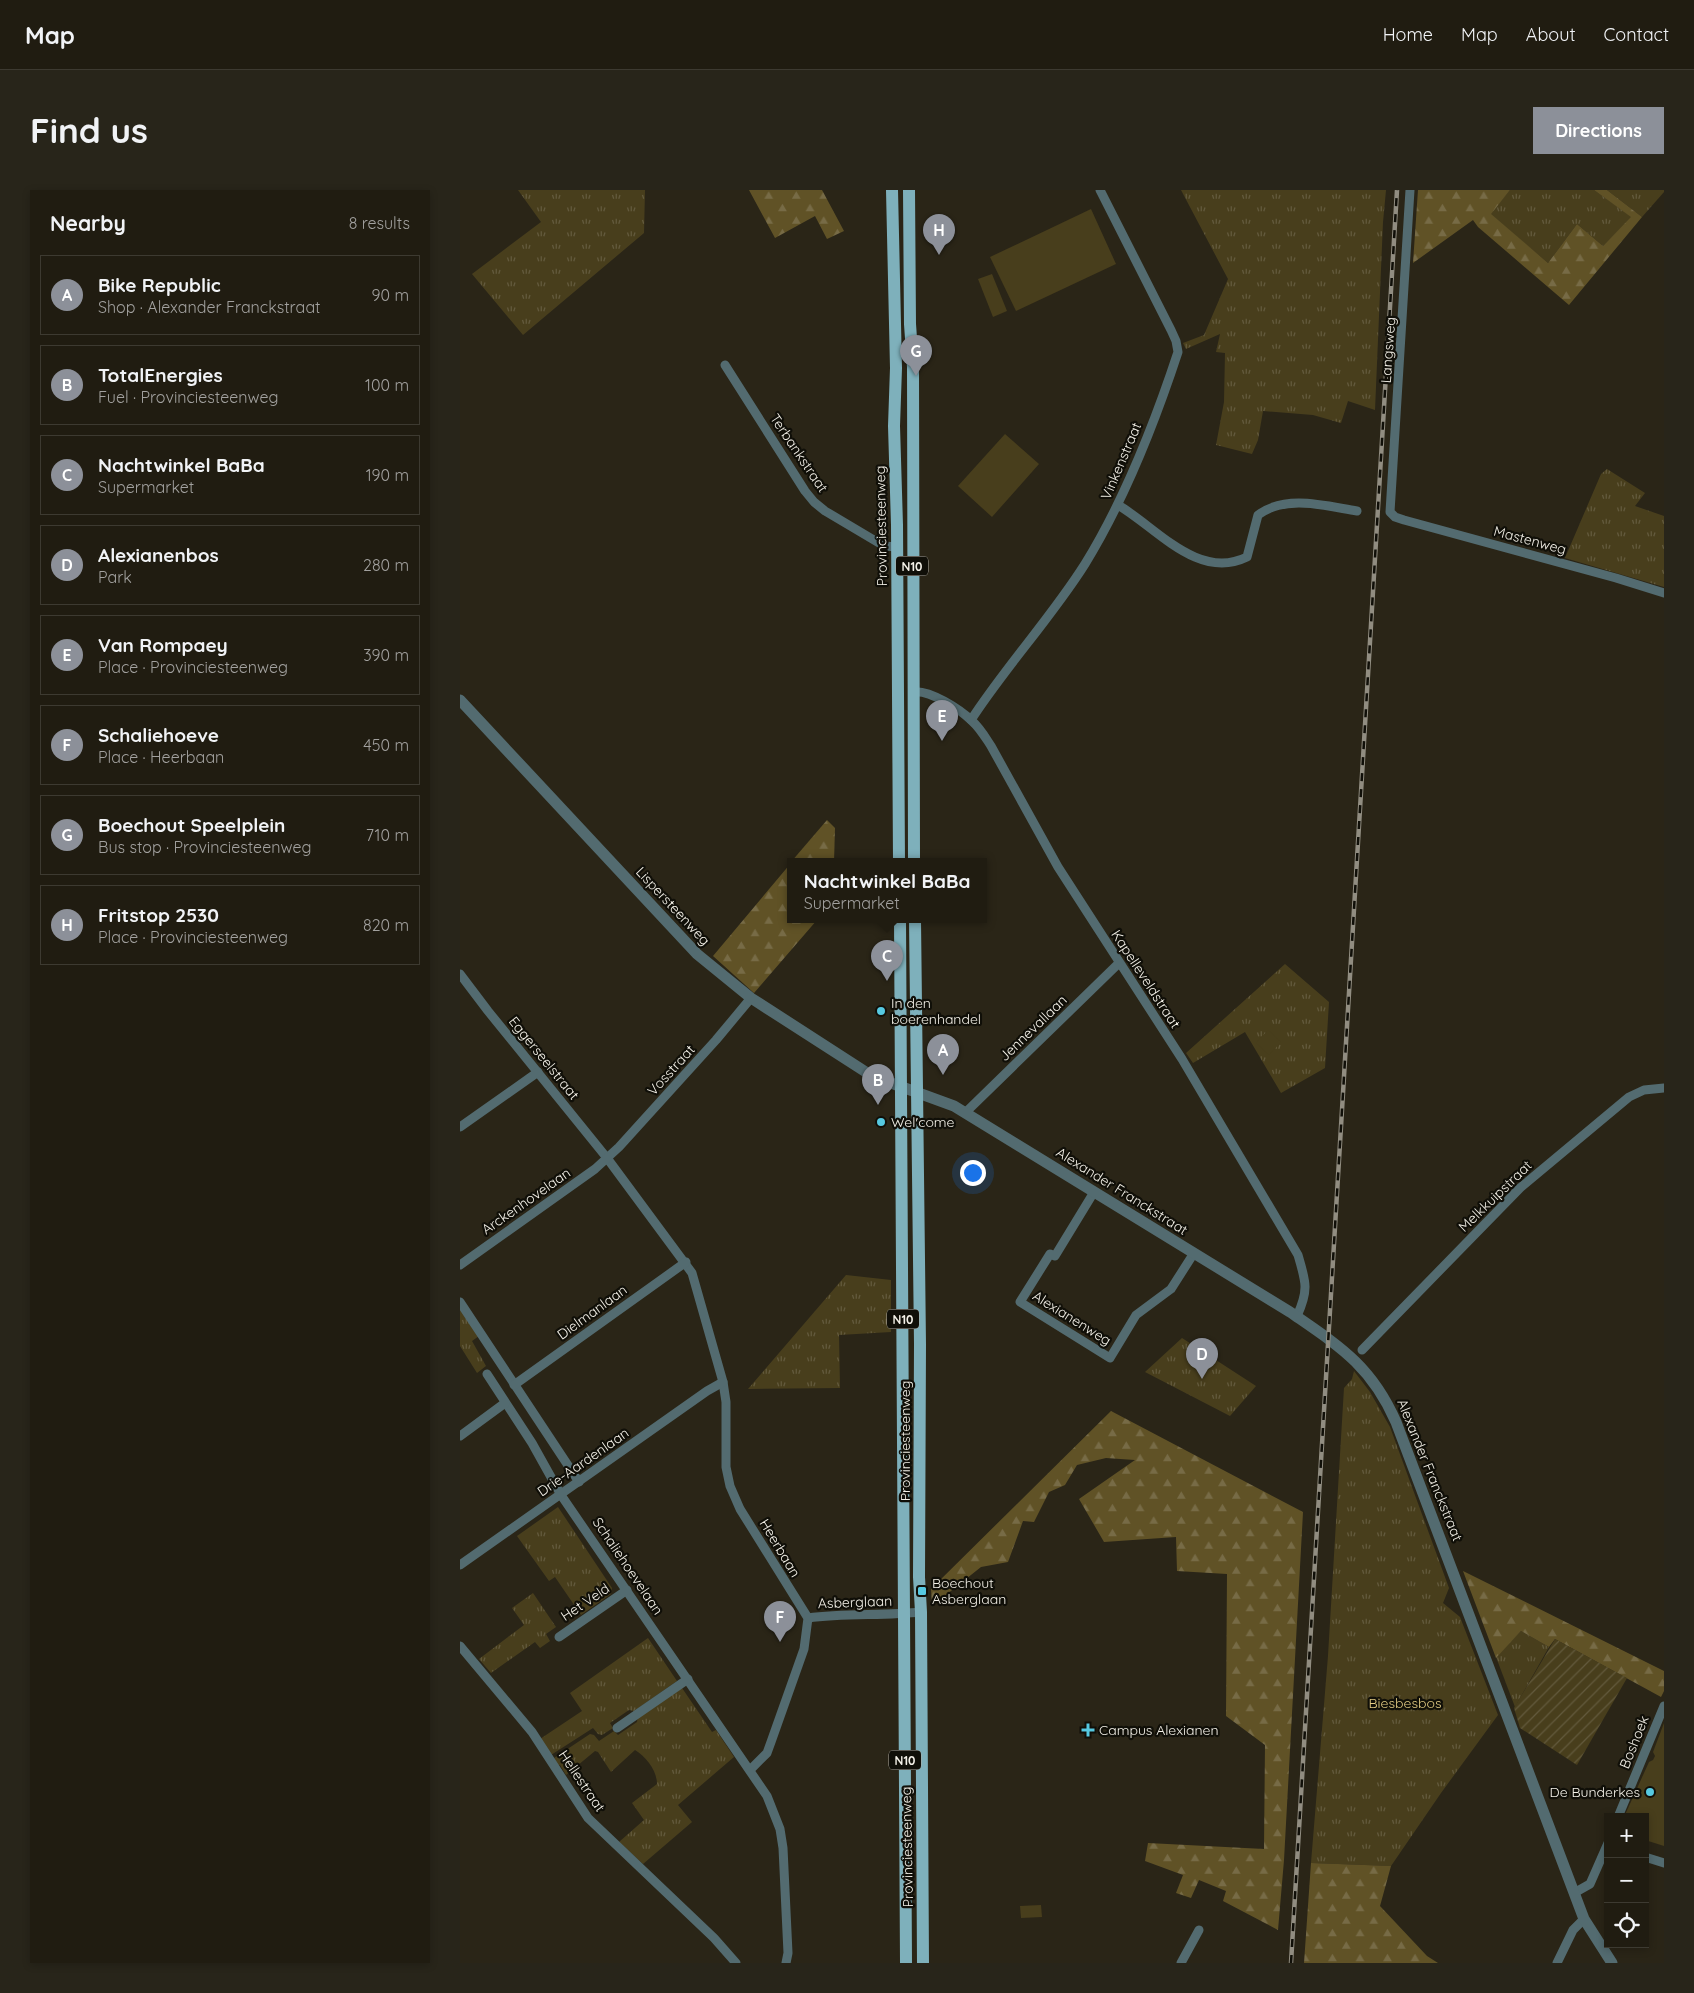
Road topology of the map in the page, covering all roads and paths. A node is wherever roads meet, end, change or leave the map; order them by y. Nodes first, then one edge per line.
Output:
1 (892, 190) edge
2 (909, 190) edge
3 (1100, 190) edge
4 (1410, 190) edge
5 (725, 365) dead end
6 (894, 390) junction
7 (912, 397) junction
8 (1118, 505) junction
9 (1357, 511) dead end
10 (1390, 512) joint
11 (897, 548) junction
12 (1664, 593) edge
13 (898, 663) junction
14 (913, 674) junction
15 (913, 692) junction
16 (460, 700) edge
17 (971, 720) junction
18 (899, 858) edge
19 (914, 858) edge
20 (900, 923) edge
21 (915, 923) edge
22 (1119, 963) junction
23 (460, 974) edge
24 (751, 998) junction
25 (538, 1072) junction
26 (900, 1087) junction
27 (1664, 1088) edge
28 (917, 1092) junction
29 (965, 1113) junction
30 (460, 1127) edge
31 (607, 1158) junction
32 (1094, 1192) junction
33 (1194, 1253) junction
34 (686, 1262) junction
35 (460, 1265) edge
36 (460, 1302) edge
37 (1297, 1316) junction
38 (1362, 1350) dead end
39 (488, 1374) dead end
40 (723, 1382) junction
41 (514, 1385) junction
42 (505, 1403) junction
43 (460, 1436) edge
44 (579, 1482) junction
45 (562, 1495) junction
46 (460, 1566) edge
47 (627, 1590) junction
48 (921, 1612) junction
49 (903, 1614) junction
50 (808, 1618) junction
51 (558, 1637) dead end
52 (460, 1646) edge
53 (688, 1678) junction
54 (1664, 1706) edge
55 (616, 1728) dead end
56 (750, 1770) junction
57 (1620, 1813) edge
58 (1604, 1854) edge
59 (1648, 1858) edge
60 (1664, 1863) edge
61 (1574, 1893) junction
62 (1584, 1919) junction
63 (1199, 1930) dead end
64 (736, 1963) edge
65 (786, 1963) edge
66 (906, 1963) edge
67 (923, 1963) edge
68 (1182, 1963) edge
69 (1557, 1963) edge
70 (1612, 1963) edge

1 - 6 main road, Provinciesteenweg / N10
2 - 7 main road, N10
3 - 8 street, Vinkenstraat
4 - 10 street, Langsweg
5 - 11 street, Terbankstraat
6 - 7 main road
6 - 11 main road, Provinciesteenweg / N10
7 - 14 main road, N10
8 - 9 street
8 - 17 street, Vinkenstraat
10 - 12 street, Mastenweg
11 - 13 main road, Provinciesteenweg / N10
13 - 14 main road
13 - 18 main road, Provinciesteenweg / N10
14 - 15 main road, N10
15 - 17 street, Kapelleveldstraat
15 - 19 main road, N10
16 - 24 street, Lispersteenweg
17 - 22 street, Kapelleveldstraat
20 - 26 main road, Provinciesteenweg / N10
21 - 28 main road, Provinciesteenweg / N10
22 - 29 street, Jennevallaan
22 - 37 street, Kapelleveldstraat
23 - 25 street, Eggerseelstraat
24 - 26 street, Lispersteenweg
24 - 31 street, Vosstraat
25 - 30 street
25 - 31 street, Eggerseelstraat
26 - 28 street, Lispersteenweg
26 - 49 main road, Provinciesteenweg / N10
27 - 38 street, Melkkuipstraat
28 - 29 street, Alexander Franckstraat
28 - 48 main road, Provinciesteenweg / N10
29 - 32 street, Alexander Franckstraat
31 - 34 street, Heerbaan
31 - 35 street, Arckenhovelaan
32 - 33 street, Alexander Franckstraat
32 - 33 street, Alexianenweg
33 - 37 street, Alexander Franckstraat
34 - 40 street, Heerbaan
34 - 41 street, Dielmanlaan
36 - 41 street
37 - 61 street, Alexander Franckstraat
39 - 42 street, Schaliehoevelaan
40 - 44 street, Drie-Aardenlaan
40 - 50 street, Heerbaan
41 - 44 street
42 - 43 street
42 - 45 street, Schaliehoevelaan
44 - 45 street, Drie-Aardenlaan
45 - 46 street, Drie-Aardenlaan
45 - 47 street, Schaliehoevelaan
47 - 51 street, Het Veld
47 - 53 street, Schaliehoevelaan
48 - 49 street, Asberglaan
48 - 67 main road, Provinciesteenweg / N10
49 - 50 street, Asberglaan
49 - 66 main road, Provinciesteenweg / N10
50 - 56 street
52 - 64 street, Hellestraat
53 - 55 street
53 - 56 street, Schaliehoevelaan
54 - 57 street, Boshoek
56 - 65 street
58 - 61 street
59 - 60 street
61 - 62 street, Alexander Franckstraat
62 - 69 street
62 - 70 street, Alexander Franckstraat
63 - 68 street

